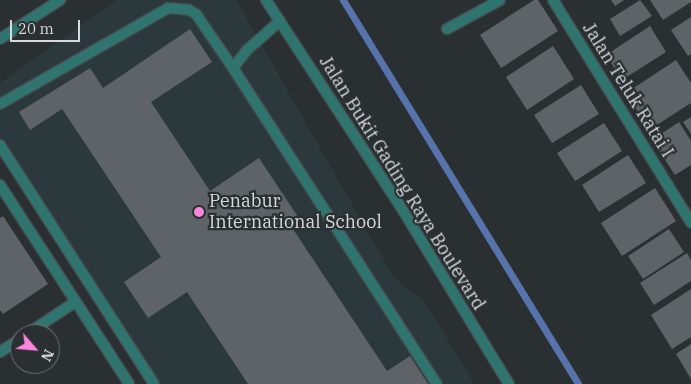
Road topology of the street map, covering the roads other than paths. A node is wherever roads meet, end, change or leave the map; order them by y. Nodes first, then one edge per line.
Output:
1 (60, 0) edge
2 (266, 0) edge
3 (500, 0) edge
4 (553, 0) edge
5 (280, 22) junction
6 (447, 29) dead end
7 (0, 39) edge
8 (233, 68) junction
9 (0, 104) edge
10 (0, 145) edge
11 (0, 184) edge
12 (691, 223) edge
13 (75, 302) junction
14 (42, 324) edge
15 (129, 384) edge
16 (154, 384) edge
17 (437, 384) edge
18 (509, 384) edge

1 - 7 street
2 - 5 street, Jalan Bukit Gading Raya Boulevard
3 - 6 street
4 - 12 street, Jalan Teluk Ratai I
5 - 8 street
5 - 18 street, Jalan Bukit Gading Raya Boulevard
8 - 9 street
8 - 17 street
10 - 16 street
11 - 13 street
13 - 14 street
13 - 15 street

